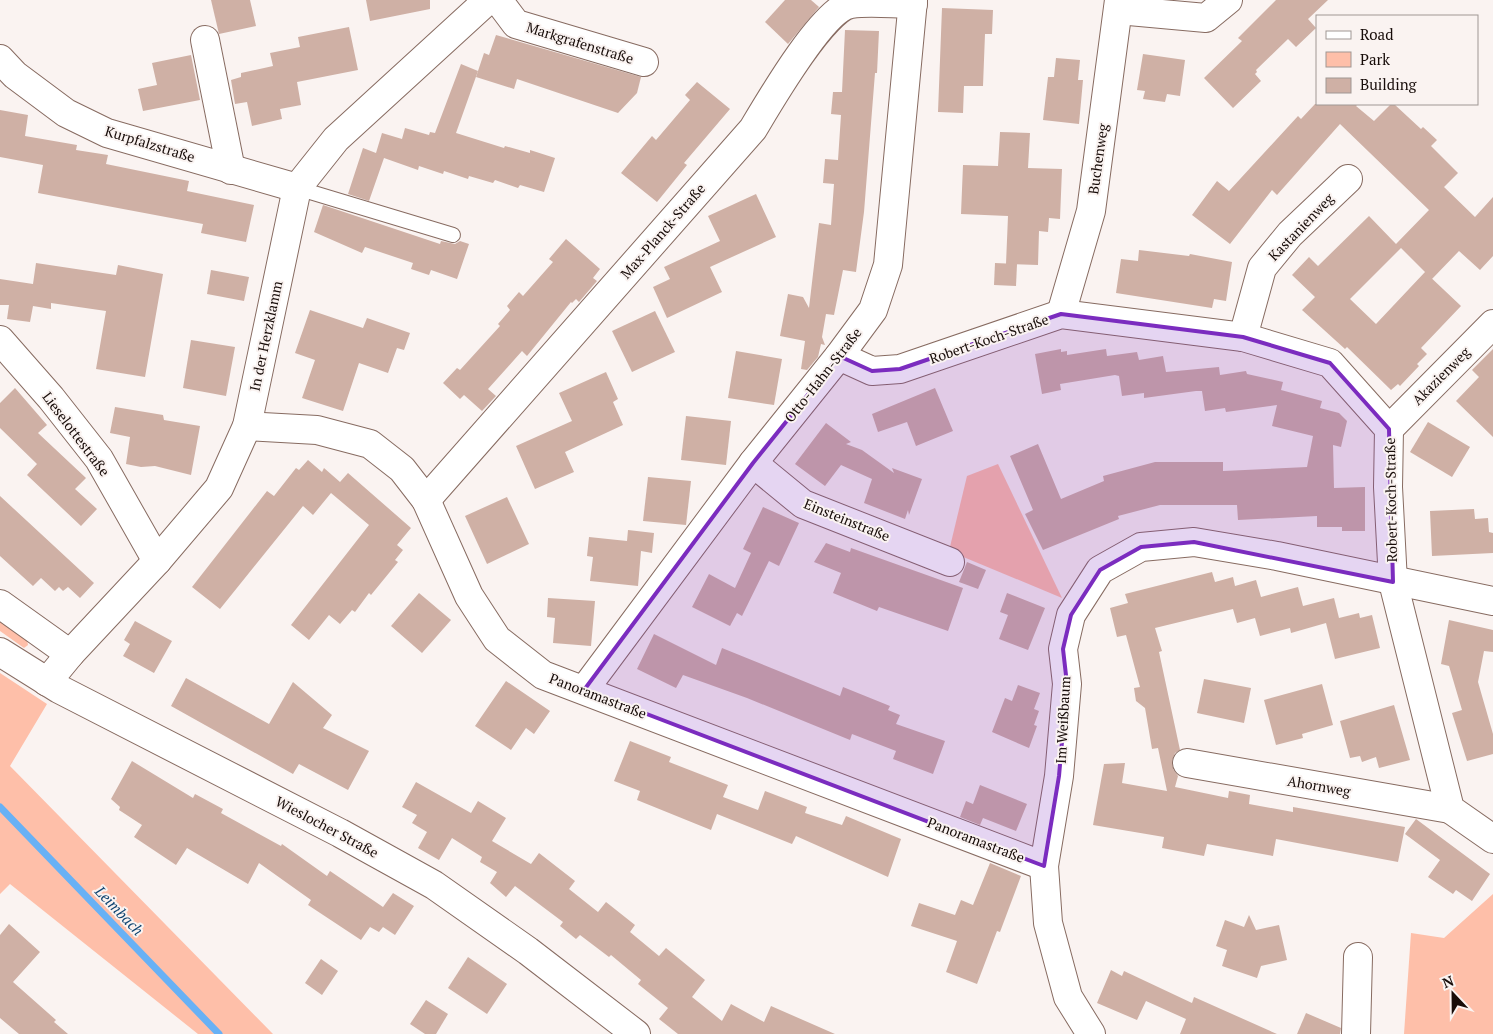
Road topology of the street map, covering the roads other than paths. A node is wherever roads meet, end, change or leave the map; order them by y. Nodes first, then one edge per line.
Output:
1 (488, 0) edge
2 (498, 0) edge
3 (1228, 0) edge
4 (913, 2) edge
5 (1118, 5) edge
6 (205, 40) dead end
7 (0, 58) edge
8 (644, 62) dead end
9 (231, 170) junction
10 (1348, 179) dead end
11 (297, 188) junction
12 (453, 235) dead end
13 (1061, 314) junction
14 (1493, 324) edge
15 (1243, 337) junction
16 (0, 340) edge
17 (839, 356) junction
18 (247, 426) junction
19 (1389, 428) junction
20 (752, 464) junction
21 (426, 500) junction
22 (157, 561) junction
23 (950, 562) dead end
24 (1393, 582) junction
25 (1493, 601) edge
26 (0, 604) edge
27 (0, 652) edge
28 (70, 654) junction
29 (47, 682) junction
30 (584, 690) junction
31 (1187, 763) dead end
32 (1450, 809) junction
33 (1493, 839) edge
34 (1044, 866) junction
35 (1358, 957) dead end
36 (636, 1034) edge
37 (1091, 1034) edge
38 (1356, 1034) edge

1 - 11 street, In der Herzklamm
2 - 8 street, Markgrafenstraße
3 - 5 street
4 - 17 street, Otto-Hahn-Straße
4 - 21 street, Max-Planck-Straße
5 - 13 street, Buchenweg
6 - 9 street
7 - 9 street, Kurpfalzstraße
9 - 11 street, Kurpfalzstraße
10 - 15 street, Kastanienweg
11 - 12 lane
11 - 18 street, In der Herzklamm
13 - 15 street, Robert-Koch-Straße
13 - 17 street, Robert-Koch-Straße
14 - 19 street, Akazienweg
15 - 19 street, Robert-Koch-Straße
16 - 22 street, Lieselottestraße
17 - 20 street, Otto-Hahn-Straße
18 - 21 street, Panoramastraße
18 - 22 street, In der Herzklamm
19 - 24 street, Robert-Koch-Straße
20 - 23 street, Einsteinstraße
20 - 30 street, Otto-Hahn-Straße
21 - 30 street, Panoramastraße
22 - 28 street, In der Herzklamm
24 - 25 street, Im Weißbaum
24 - 32 street, Robert-Koch-Straße
24 - 34 street, Im Weißbaum
26 - 28 street
27 - 29 street, Wieslocher Straße
28 - 29 street, In der Herzklamm
29 - 36 street, Wieslocher Straße
30 - 34 street, Panoramastraße
31 - 32 street, Ahornweg
32 - 33 street
34 - 37 street, Im Weißbaum
35 - 38 street

